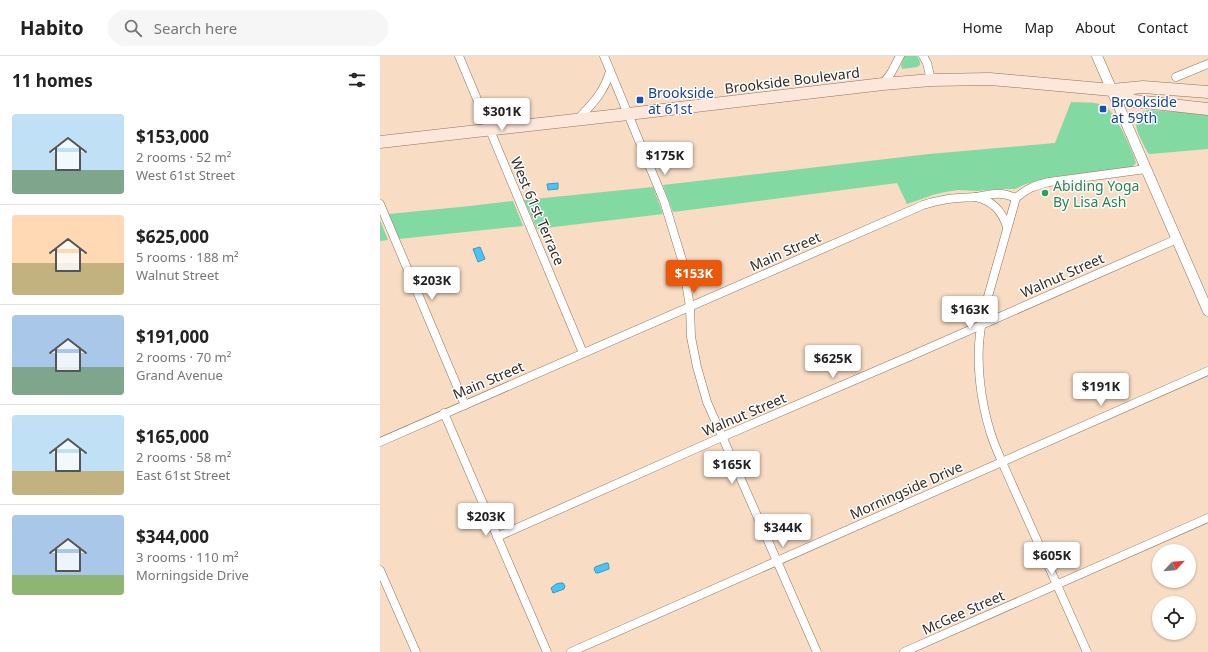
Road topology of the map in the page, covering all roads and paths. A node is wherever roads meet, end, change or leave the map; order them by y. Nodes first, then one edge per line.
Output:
1 (459, 56) edge
2 (604, 56) edge
3 (611, 56) edge
4 (900, 56) edge
5 (923, 56) edge
6 (1097, 56) edge
7 (1208, 64) edge
8 (609, 68) junction
9 (1176, 77) dead end
10 (931, 80) junction
11 (883, 84) junction
12 (1112, 90) junction
13 (1208, 92) edge
14 (1208, 109) edge
15 (628, 114) junction
16 (577, 120) junction
17 (490, 130) junction
18 (380, 142) edge
19 (1146, 169) junction
20 (976, 197) junction
21 (1016, 198) junction
22 (380, 204) edge
23 (1007, 227) junction
24 (1177, 239) junction
25 (690, 307) junction
26 (1208, 311) edge
27 (982, 324) junction
28 (583, 353) junction
29 (1208, 371) edge
30 (465, 405) junction
31 (444, 414) junction
32 (722, 437) junction
33 (380, 442) edge
34 (1002, 462) junction
35 (1208, 518) edge
36 (497, 537) junction
37 (777, 561) junction
38 (380, 570) edge
39 (1057, 585) junction
40 (416, 652) edge
41 (547, 652) edge
42 (571, 652) edge
43 (817, 652) edge
44 (904, 652) edge
45 (1087, 652) edge

1 - 17 street, West 61st Terrace
2 - 8 street
3 - 8 street
4 - 11 street
5 - 10 street
6 - 12 street
7 - 9 street
8 - 15 street
8 - 16 street
10 - 11 main road, Brookside Boulevard
10 - 12 main road, Brookside Boulevard
11 - 15 main road, Brookside Boulevard
12 - 13 main road, Brookside Boulevard
12 - 14 main road, Brookside Boulevard
12 - 19 street
15 - 16 main road, Brookside Boulevard
15 - 25 street
16 - 17 main road, Brookside Boulevard
17 - 18 main road, Brookside Boulevard
17 - 28 street, West 61st Terrace
19 - 21 street
19 - 24 street
20 - 21 street, Main Street
20 - 23 street
20 - 25 street, Main Street
21 - 23 street
22 - 30 street
23 - 27 street
24 - 26 street
24 - 27 street, Walnut Street
25 - 28 street, Main Street
25 - 32 street
27 - 32 street, Walnut Street
27 - 34 street
28 - 30 street, Main Street
29 - 34 street, Morningside Drive
30 - 31 street, Main Street
31 - 33 street, Main Street
31 - 36 street
32 - 36 street, Walnut Street
32 - 37 street
34 - 37 street, Morningside Drive
34 - 39 street
35 - 39 street, McGee Street
36 - 41 street
37 - 42 street, Morningside Drive
37 - 43 street
38 - 40 street
39 - 44 street, McGee Street
39 - 45 street

